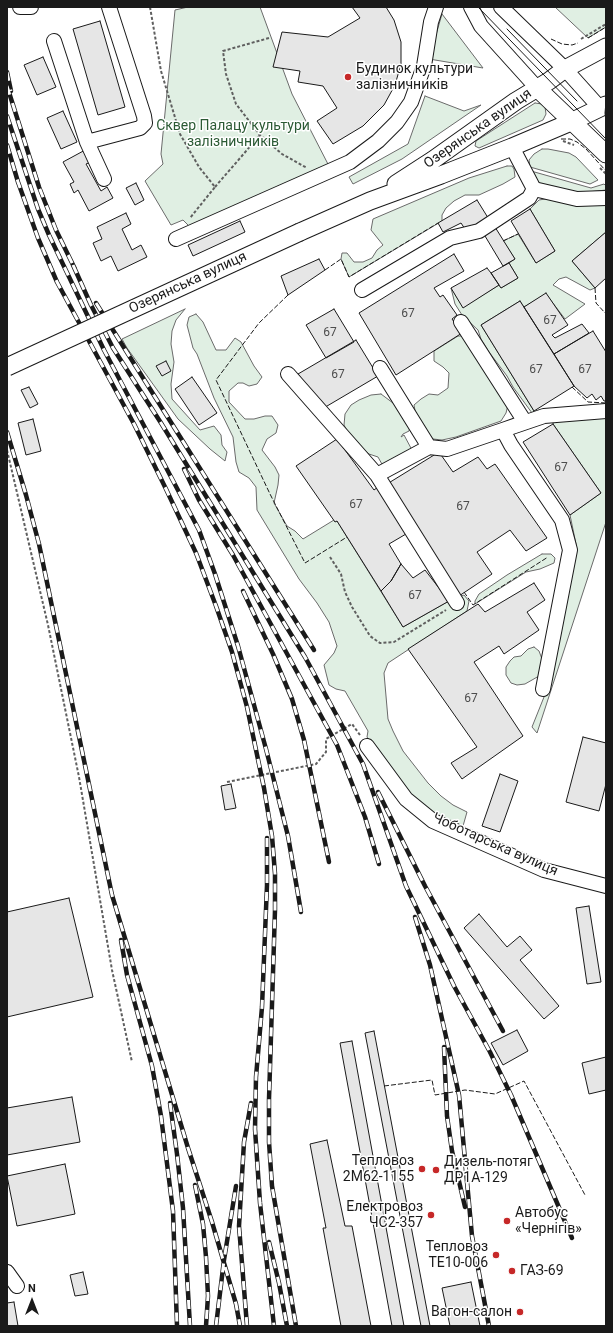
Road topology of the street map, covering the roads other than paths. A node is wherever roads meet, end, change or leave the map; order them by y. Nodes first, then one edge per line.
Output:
1 (20, 7) edge
2 (31, 7) edge
3 (109, 7) edge
4 (436, 7) edge
5 (472, 7) edge
6 (504, 8) edge
7 (54, 41) dead end
8 (606, 47) edge
9 (565, 69) junction
10 (537, 88) junction
11 (604, 109) edge
12 (572, 122) junction
13 (87, 142) junction
14 (512, 147) junction
15 (601, 159) edge
16 (104, 179) dead end
17 (534, 189) junction
18 (606, 198) edge
19 (370, 201) junction
20 (180, 238) road end
21 (362, 290) dead end
22 (461, 322) dead end
23 (7, 367) edge
24 (380, 368) dead end
25 (288, 374) dead end
26 (606, 411) edge
27 (525, 422) junction
28 (503, 430) junction
29 (429, 447) junction
30 (377, 475) junction
31 (457, 603) road end
32 (543, 689) dead end
33 (367, 746) road end
34 (606, 886) edge
35 (7, 1272) edge
36 (16, 1286) dead end

1 - 2 street
3 - 13 street
4 - 20 street
5 - 10 street
6 - 9 street
7 - 13 street
8 - 9 main road, Озерянська вулиця
9 - 10 main road, Озерянська вулиця
9 - 11 street
10 - 12 main road
10 - 19 main road, Озерянська вулиця
11 - 12 main road, Озерянська вулиця
12 - 14 main road, Озерянська вулиця
12 - 15 main road
13 - 16 street
14 - 17 street
14 - 19 main road, Озерянська вулиця
17 - 18 street
17 - 21 street
19 - 23 main road, Озерянська вулиця, bridge
22 - 27 street
24 - 29 street
25 - 30 street
26 - 27 street
27 - 28 street
28 - 29 street
28 - 32 street
29 - 30 street
30 - 31 street
33 - 34 street, Чоботарська вулиця
35 - 36 street

